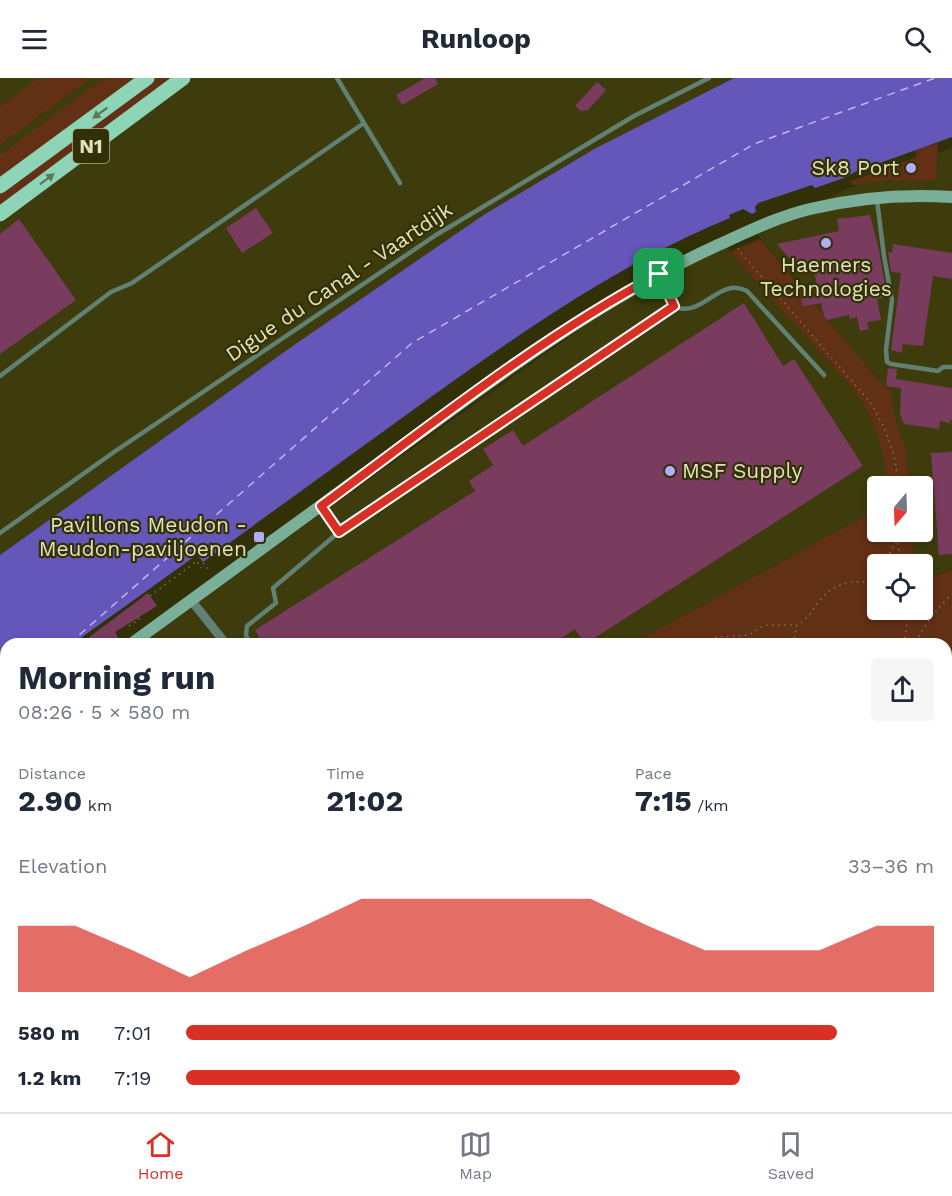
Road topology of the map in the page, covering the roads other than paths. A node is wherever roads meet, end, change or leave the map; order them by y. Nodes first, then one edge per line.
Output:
1 (147, 78) edge
2 (183, 78) edge
3 (337, 78) edge
4 (709, 78) edge
5 (364, 123) junction
6 (400, 183) dead end
7 (0, 186) edge
8 (952, 197) edge
9 (877, 198) junction
10 (0, 214) edge
11 (659, 274) junction
12 (674, 306) junction
13 (952, 368) edge
14 (824, 375) dead end
15 (0, 376) edge
16 (321, 506) junction
17 (339, 532) junction
18 (0, 533) edge
19 (191, 600) junction
20 (139, 638) edge
21 (221, 638) edge
22 (247, 638) edge

1 -> 7 main road, N1
10 -> 2 main road, N1
3 - 5 lane
4 - 18 lane, Digue du Canal - Vaartdijk
5 - 6 lane
5 - 15 lane
8 - 9 main road
9 - 11 main road
9 - 13 lane
11 - 12 lane
11 - 16 main road
12 - 14 lane
12 - 17 lane
16 - 17 lane
16 - 19 main road
17 - 22 lane
19 - 20 main road
19 - 21 street

